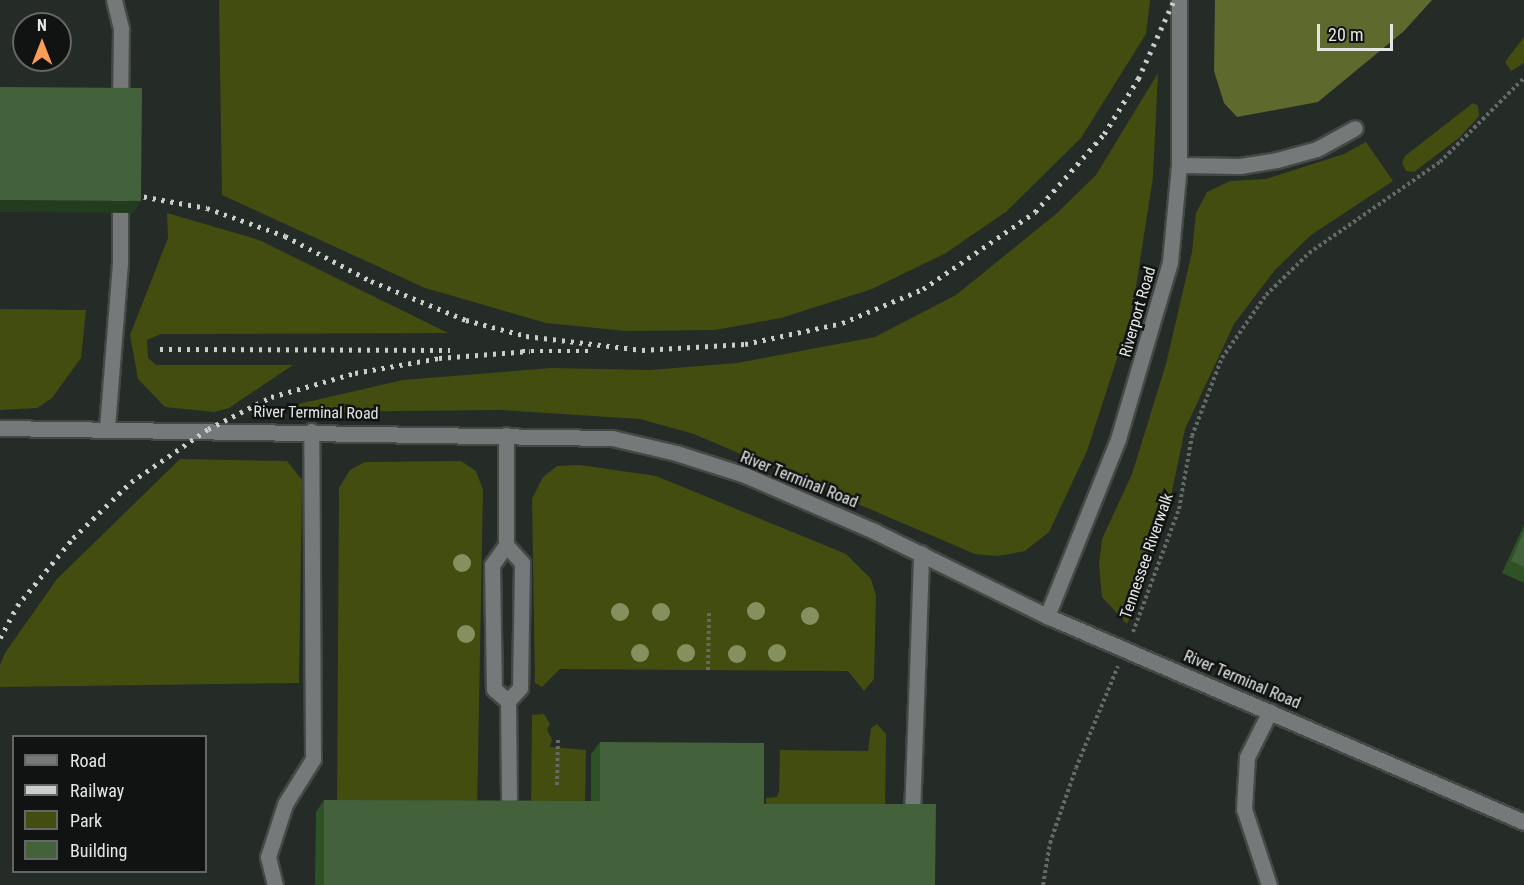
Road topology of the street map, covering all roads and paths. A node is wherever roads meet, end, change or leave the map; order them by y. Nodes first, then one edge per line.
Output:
1 (114, 0) edge
2 (1179, 0) edge
3 (1524, 78) edge
4 (120, 122) edge
5 (1355, 128) dead end
6 (1179, 165) junction
7 (120, 181) edge
8 (0, 428) edge
9 (107, 428) junction
10 (311, 431) junction
11 (507, 435) junction
12 (506, 545) junction
13 (921, 553) junction
14 (709, 611) dead end
15 (1047, 616) junction
16 (1126, 650) junction
17 (708, 670) dead end
18 (508, 701) junction
19 (1270, 711) junction
20 (558, 739) dead end
21 (557, 785) dead end
22 (509, 799) edge
23 (912, 816) edge
24 (1524, 822) edge
25 (275, 885) edge
26 (1043, 885) edge
27 (1269, 885) edge

1 - 4 street
2 - 6 street, Riverport Road
3 - 16 path, Tennessee Riverwalk
5 - 6 street
6 - 15 street, Riverport Road
7 - 9 street
8 - 9 street, River Terminal Road
9 - 10 street, River Terminal Road
10 - 11 street, River Terminal Road
10 - 25 street
11 - 12 street
11 - 13 street, River Terminal Road
12 - 18 street
12 - 18 street
13 - 15 street, River Terminal Road
13 - 23 street
14 - 17 path
15 - 16 street, River Terminal Road
16 - 19 street, River Terminal Road
16 - 26 path, Tennessee Riverwalk
18 - 22 street
19 - 24 street, River Terminal Road
19 - 27 street
20 - 21 path

